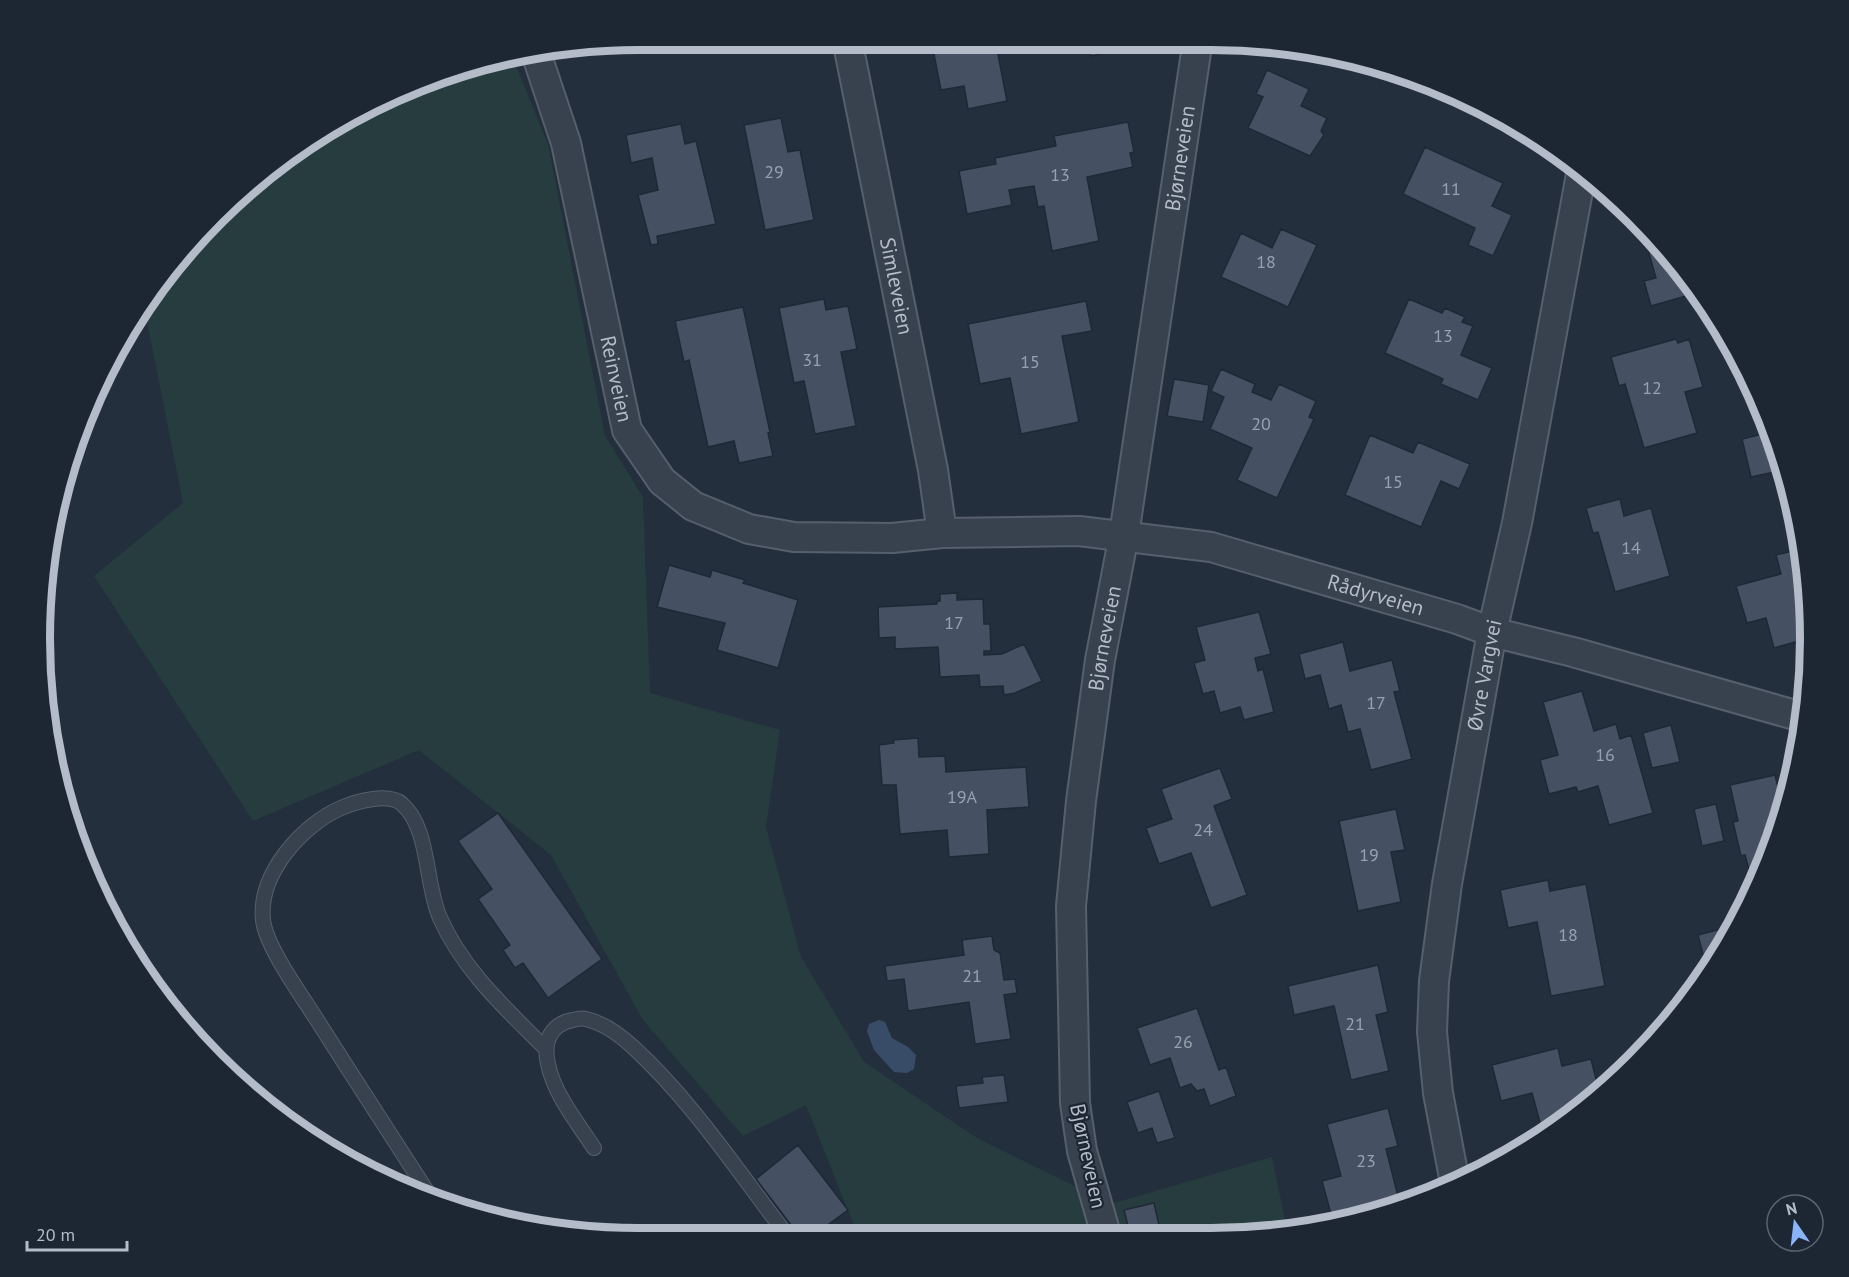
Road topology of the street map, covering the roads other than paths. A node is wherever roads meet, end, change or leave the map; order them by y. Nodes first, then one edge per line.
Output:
1 (849, 50) edge
2 (1196, 50) edge
3 (538, 59) edge
4 (1580, 180) edge
5 (942, 533) junction
6 (1124, 535) junction
7 (1492, 632) junction
8 (1794, 715) edge
9 (545, 1048) junction
10 (594, 1148) dead end
11 (1453, 1175) edge
12 (424, 1187) edge
13 (781, 1228) edge
14 (1104, 1228) edge

1 - 5 street, Simleveien
2 - 6 street, Bjørneveien
3 - 5 street, Reinveien
4 - 7 street, Øvre Vargvei
5 - 6 street, Rådyrveien
6 - 7 street, Rådyrveien
6 - 14 street, Bjørneveien
7 - 8 street, Rådyrveien
7 - 11 street, Øvre Vargvei
9 - 10 lane
9 - 12 lane
9 - 13 lane

